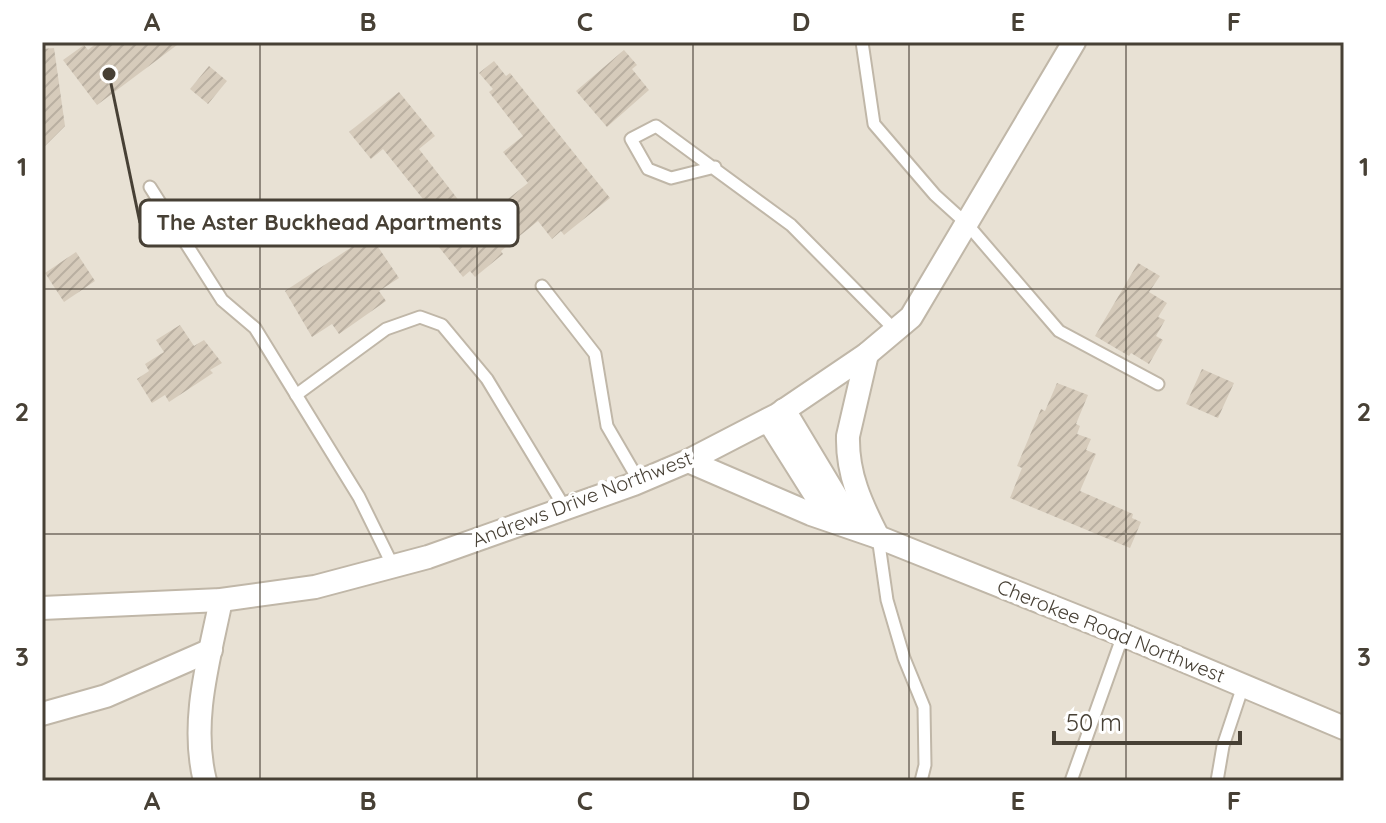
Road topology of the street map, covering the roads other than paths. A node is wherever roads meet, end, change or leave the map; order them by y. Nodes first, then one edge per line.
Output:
1 (862, 42) edge
2 (1074, 42) edge
3 (715, 167) junction
4 (150, 187) dead end
5 (967, 224) junction
6 (542, 286) dead end
7 (896, 331) junction
8 (867, 354) junction
9 (1158, 384) dead end
10 (296, 395) junction
11 (776, 415) junction
12 (688, 461) junction
13 (639, 481) junction
14 (565, 508) junction
15 (831, 520) junction
16 (855, 528) junction
17 (878, 537) junction
18 (393, 566) junction
19 (221, 600) junction
20 (42, 608) edge
21 (1123, 635) junction
22 (211, 650) junction
23 (1243, 686) junction
24 (42, 714) edge
25 (1344, 728) edge
26 (205, 781) edge
27 (921, 781) edge
28 (1071, 781) edge
29 (1217, 781) edge

1 - 5 lane
2 - 5 street, Andrews Drive Northwest
3 - 3 lane
3 - 7 lane
4 - 10 lane
5 - 7 street, Andrews Drive Northwest
5 - 9 lane
6 - 13 lane
7 - 8 street, Andrews Drive Northwest
8 - 11 street, Andrews Drive Northwest
8 - 17 street
10 - 14 lane
10 - 18 lane
11 - 12 street, Andrews Drive Northwest
11 - 15 street
11 - 16 street
12 - 13 street, Andrews Drive Northwest
12 - 15 street, Cherokee Road Northwest
13 - 14 street, Andrews Drive Northwest
14 - 18 street, Andrews Drive Northwest
15 - 16 street, Cherokee Road Northwest
16 - 17 street, Cherokee Road Northwest
17 - 21 street, Cherokee Road Northwest
17 - 27 lane
18 - 19 street, Andrews Drive Northwest
19 - 20 street, Andrews Drive Northwest
19 - 22 street
21 - 23 street, Cherokee Road Northwest
21 - 28 lane
22 - 24 street
22 - 26 street
23 - 25 street, Cherokee Road Northwest
23 - 29 lane

